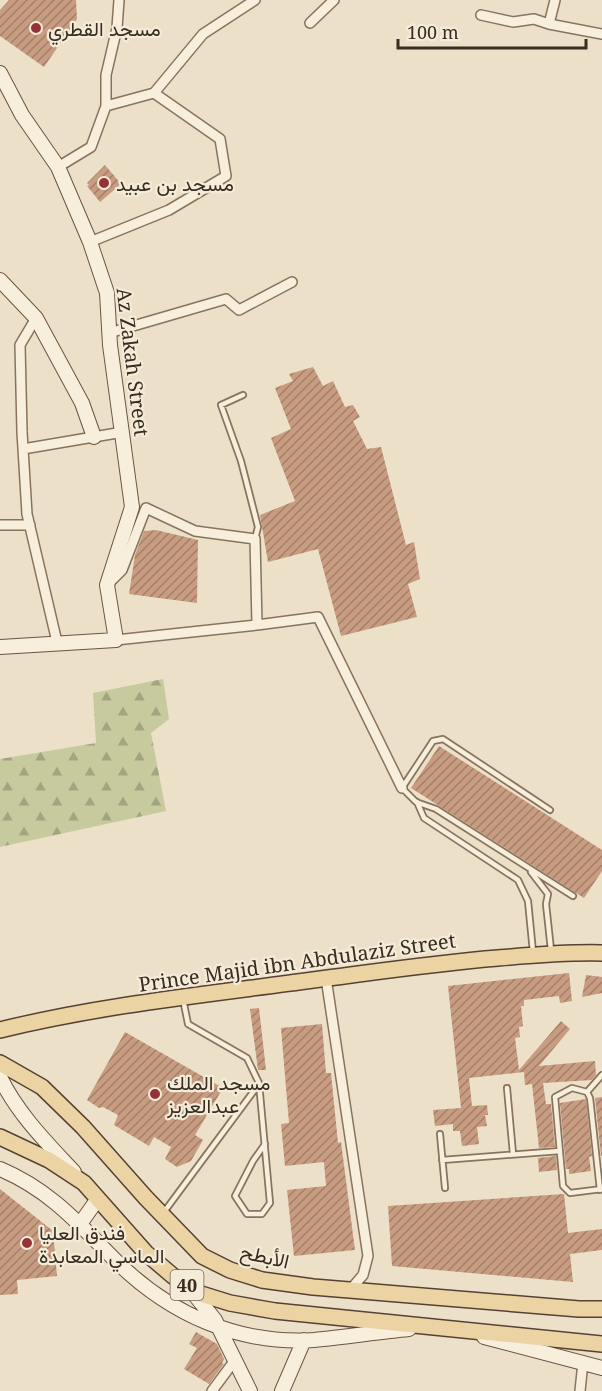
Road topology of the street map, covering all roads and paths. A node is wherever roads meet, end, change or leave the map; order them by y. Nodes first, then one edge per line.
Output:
1 (119, 0) edge
2 (255, 0) edge
3 (334, 0) edge
4 (555, 0) edge
5 (481, 15) dead end
6 (310, 23) dead end
7 (549, 24) junction
8 (602, 34) edge
9 (0, 73) edge
10 (154, 93) junction
11 (106, 106) junction
12 (58, 167) junction
13 (90, 242) junction
14 (0, 280) edge
15 (292, 282) dead end
16 (36, 318) junction
17 (109, 333) junction
18 (243, 395) dead end
19 (123, 432) junction
20 (94, 437) junction
21 (23, 449) junction
22 (0, 525) edge
23 (30, 525) junction
24 (255, 539) junction
25 (107, 585) junction
26 (257, 626) junction
27 (116, 640) junction
28 (57, 642) junction
29 (0, 647) edge
30 (402, 788) junction
31 (416, 802) junction
32 (550, 810) dead end
33 (528, 867) junction
34 (573, 896) dead end
35 (602, 953) edge
36 (552, 954) junction
37 (533, 955) junction
38 (326, 978) junction
39 (183, 998) junction
40 (0, 1029) edge
41 (0, 1063) edge
42 (602, 1075) edge
43 (0, 1077) edge
44 (259, 1083) junction
45 (507, 1088) dead end
46 (587, 1092) junction
47 (440, 1134) dead end
48 (0, 1137) edge
49 (265, 1144) junction
50 (560, 1151) junction
51 (513, 1154) junction
52 (442, 1160) junction
53 (0, 1168) edge
54 (84, 1183) junction
55 (445, 1188) dead end
56 (601, 1190) edge
57 (97, 1200) junction
58 (162, 1214) junction
59 (80, 1224) junction
60 (187, 1285) junction
61 (351, 1289) junction
62 (602, 1309) edge
63 (219, 1327) junction
64 (423, 1327) junction
65 (458, 1331) junction
66 (304, 1340) junction
67 (602, 1344) edge
68 (235, 1360) junction
69 (583, 1362) junction
70 (602, 1368) edge
71 (212, 1391) edge
72 (250, 1391) edge
73 (282, 1391) edge
74 (580, 1391) edge

1 - 11 street
2 - 10 street
3 - 6 street
4 - 7 street
5 - 7 street
7 - 8 street
9 - 12 street, Az Zakah Street
10 - 11 street
10 - 13 street
11 - 12 street
12 - 13 street, Az Zakah Street
13 - 17 street, Az Zakah Street
14 - 16 street
15 - 17 street
16 - 20 street
16 - 21 street
17 - 19 street, Az Zakah Street
18 - 24 lane
19 - 20 street
19 - 25 street, Az Zakah Street
20 - 21 street
21 - 23 street
22 - 23 street
23 - 28 street
24 - 25 street
24 - 26 street
25 - 27 street, Az Zakah Street
26 - 27 street
26 - 30 street
27 - 28 street
28 - 29 street
30 - 31 lane
30 - 32 lane
31 - 33 lane
31 - 37 lane
33 - 34 lane
33 - 36 lane
35 - 36 main road, Prince Majid ibn Abdulaziz Street
36 - 37 main road, Prince Majid ibn Abdulaziz Street
37 - 38 main road, Prince Majid ibn Abdulaziz Street
38 - 39 main road, Prince Majid ibn Abdulaziz Street
38 - 61 street
39 - 40 main road, Prince Majid ibn Abdulaziz Street
39 - 44 lane
41 - 58 main road, الأبطح
42 - 46 lane
43 - 54 street
44 - 49 lane
44 - 58 lane
45 - 51 lane
46 - 50 lane
46 - 56 lane
47 - 52 lane
48 - 54 main road, 40
49 - 49 lane
50 - 51 lane
50 - 56 lane
51 - 52 lane
52 - 55 lane
53 - 59 street
54 - 57 main road, 40
57 - 59 street
57 - 60 main road, 40
58 - 61 main road, الأبطح
59 - 63 street
60 - 63 street
60 - 64 main road, 40
61 - 62 main road, الأبطح
63 - 66 street
63 - 68 street
64 - 65 main road, 40
64 - 66 street
65 - 67 main road, 40
65 - 69 street
66 - 73 street
68 - 71 street
68 - 72 street
69 - 70 street
69 - 74 street

